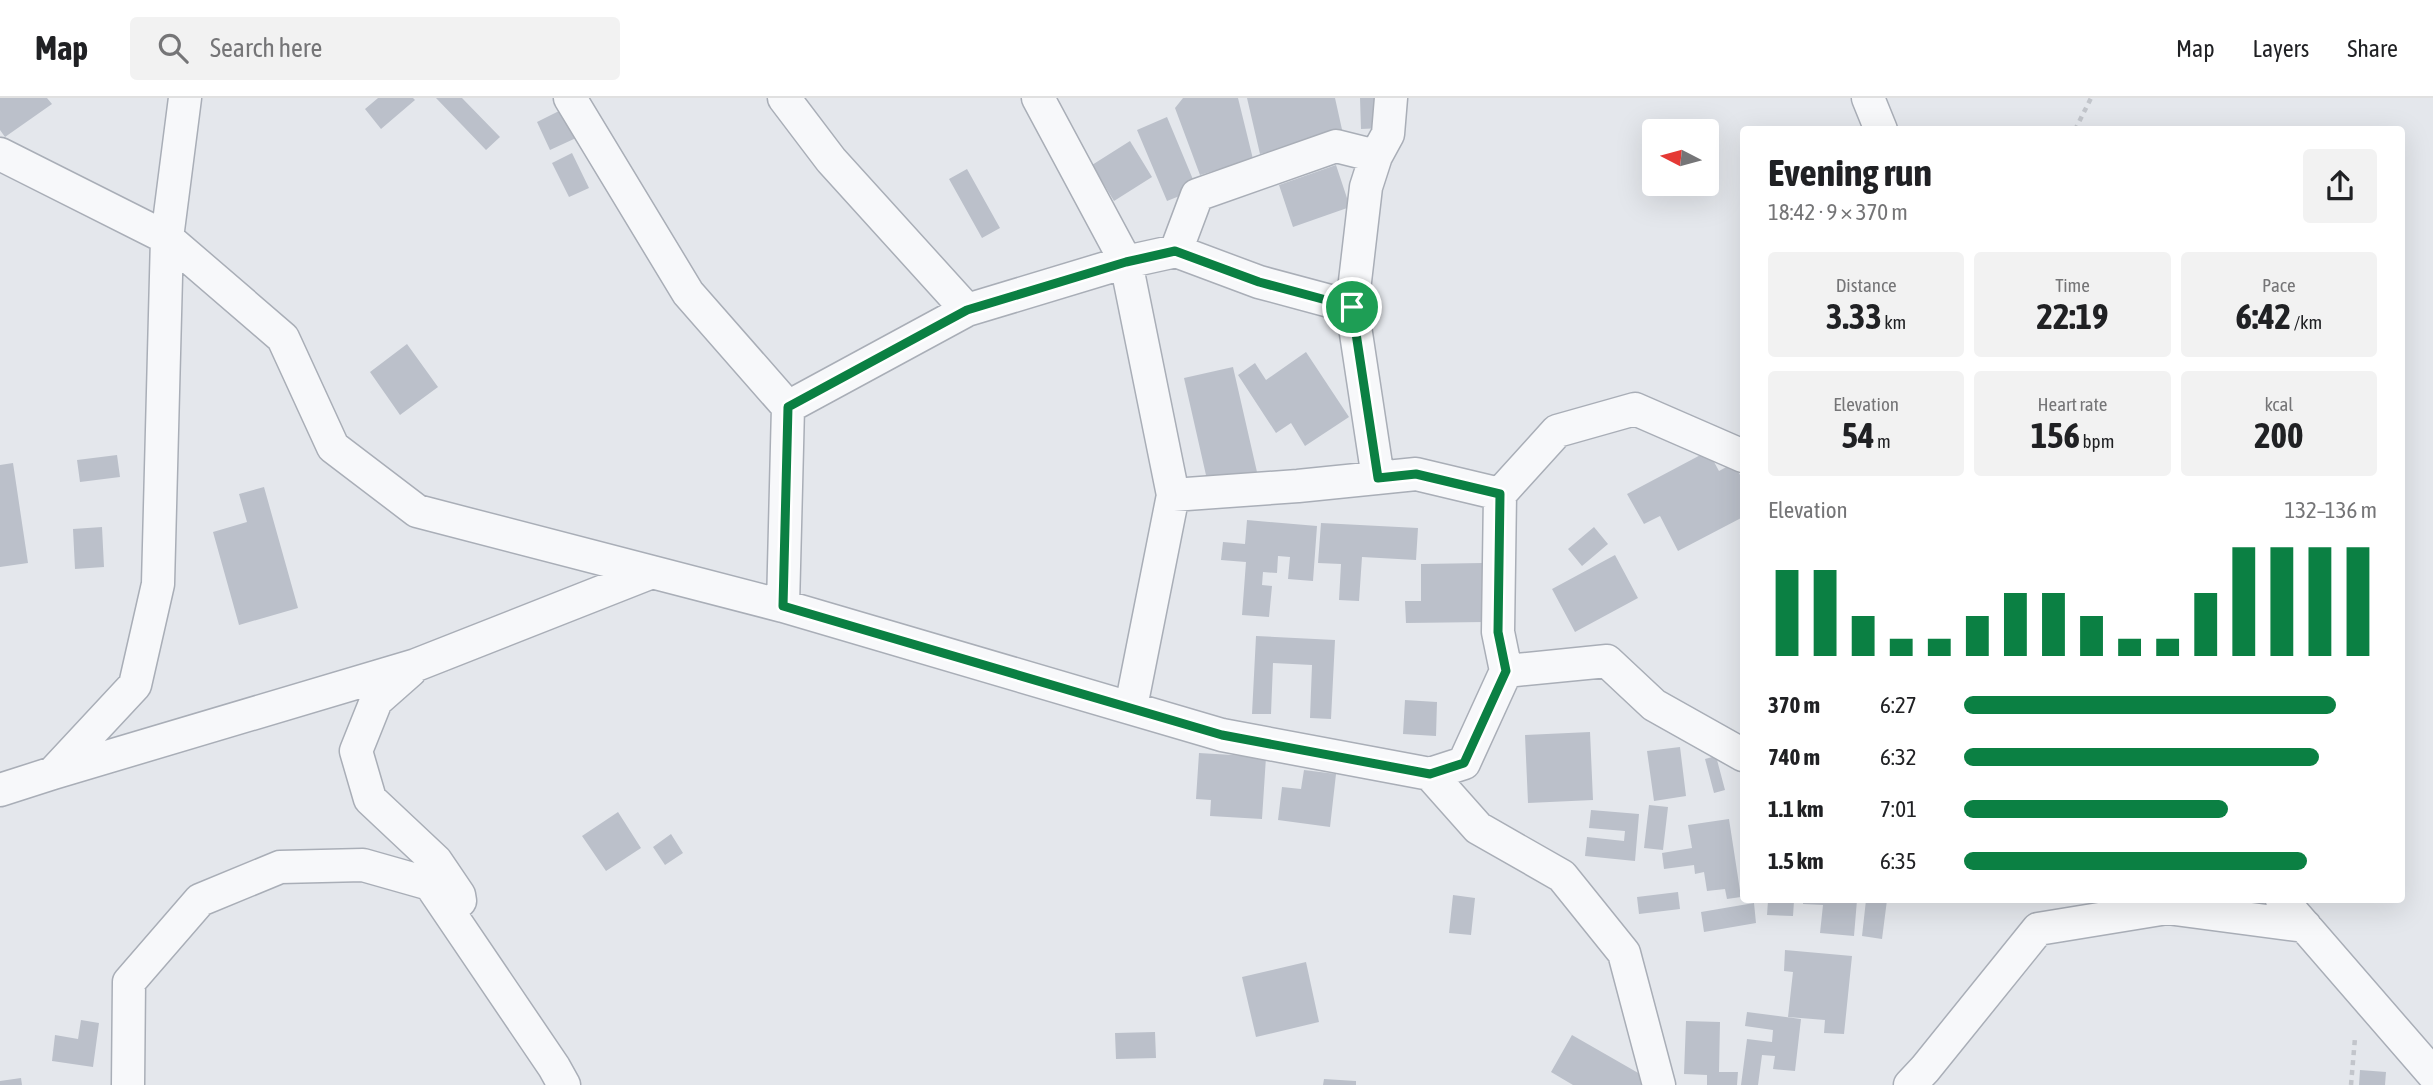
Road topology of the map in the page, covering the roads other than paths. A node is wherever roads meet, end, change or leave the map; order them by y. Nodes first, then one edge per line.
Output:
1 (185, 98) edge
2 (570, 98) edge
3 (784, 98) edge
4 (1038, 98) edge
5 (1391, 98) edge
6 (1868, 98) edge
7 (1879, 126) edge
8 (0, 153) edge
9 (1376, 156) junction
10 (167, 238) junction
11 (1175, 251) junction
12 (1126, 262) junction
13 (1352, 307) junction
14 (967, 310) junction
15 (788, 407) junction
16 (1740, 455) edge
17 (1378, 478) junction
18 (1500, 494) junction
19 (1173, 495) junction
20 (652, 572) junction
21 (783, 606) junction
22 (416, 665) junction
23 (1506, 671) junction
24 (1131, 707) junction
25 (1740, 753) edge
26 (53, 773) junction
27 (1430, 774) junction
28 (0, 790) edge
29 (2285, 903) edge
30 (2305, 926) junction
31 (464, 935) junction
32 (2433, 1074) edge
33 (128, 1085) edge
34 (564, 1085) edge
35 (1660, 1085) edge
36 (1910, 1085) edge

1 - 10 street
2 - 15 street
3 - 14 street
4 - 12 street
5 - 9 street
6 - 7 street
8 - 10 street
9 - 11 street
9 - 13 street
10 - 20 street
10 - 26 street
11 - 12 street
11 - 13 street
12 - 14 street
12 - 19 street
13 - 17 street
14 - 15 street
15 - 21 street
16 - 18 street
17 - 18 street
17 - 19 street
18 - 23 street
19 - 24 street
20 - 21 street
20 - 22 street
21 - 24 street
22 - 26 street
22 - 31 street
23 - 25 street
23 - 27 street
24 - 27 street
26 - 28 street
27 - 35 street
29 - 30 street
30 - 32 street
30 - 36 street
31 - 33 street
31 - 34 street

